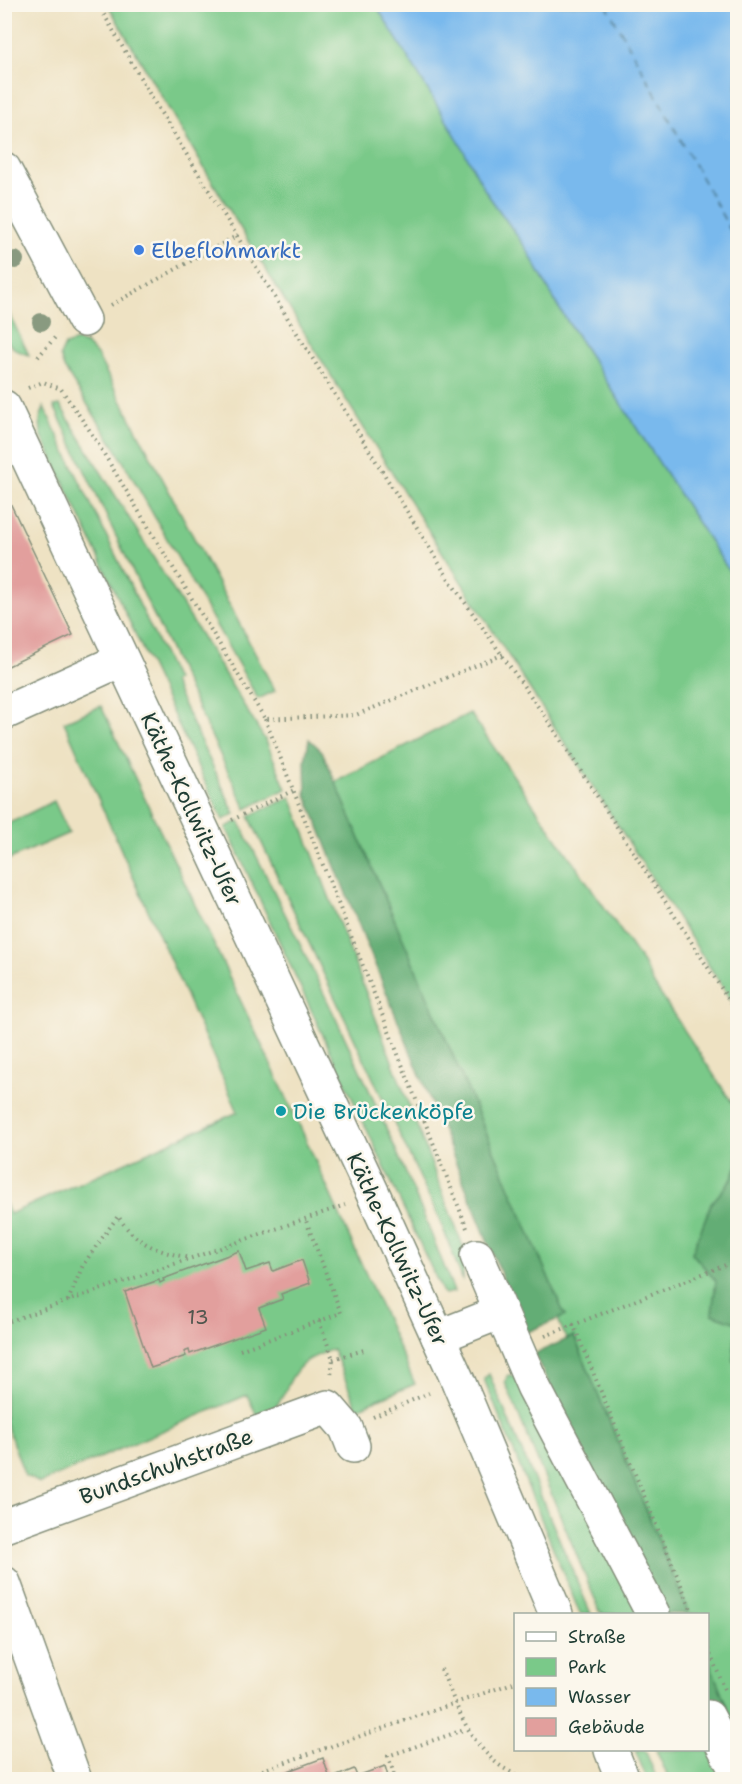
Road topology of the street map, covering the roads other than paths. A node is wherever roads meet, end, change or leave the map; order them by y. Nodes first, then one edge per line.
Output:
1 (4, 169) edge
2 (84, 320) road end
3 (4, 407) edge
4 (121, 660) junction
5 (4, 713) edge
6 (477, 1256) road end
7 (501, 1312) junction
8 (438, 1338) junction
9 (342, 1427) road end
10 (4, 1526) edge
11 (4, 1583) edge
12 (556, 1613) edge
13 (652, 1613) edge
14 (718, 1709) edge
15 (738, 1774) edge
16 (75, 1779) edge

1 - 2 main road
3 - 4 main road, Käthe-Kollwitz-Ufer
4 - 5 main road
4 - 8 main road, Käthe-Kollwitz-Ufer
6 - 7 main road
7 - 8 main road
7 - 13 main road
8 - 12 main road, Käthe-Kollwitz-Ufer
9 - 10 main road, Bundschuhstraße
11 - 16 main road
14 - 15 main road

